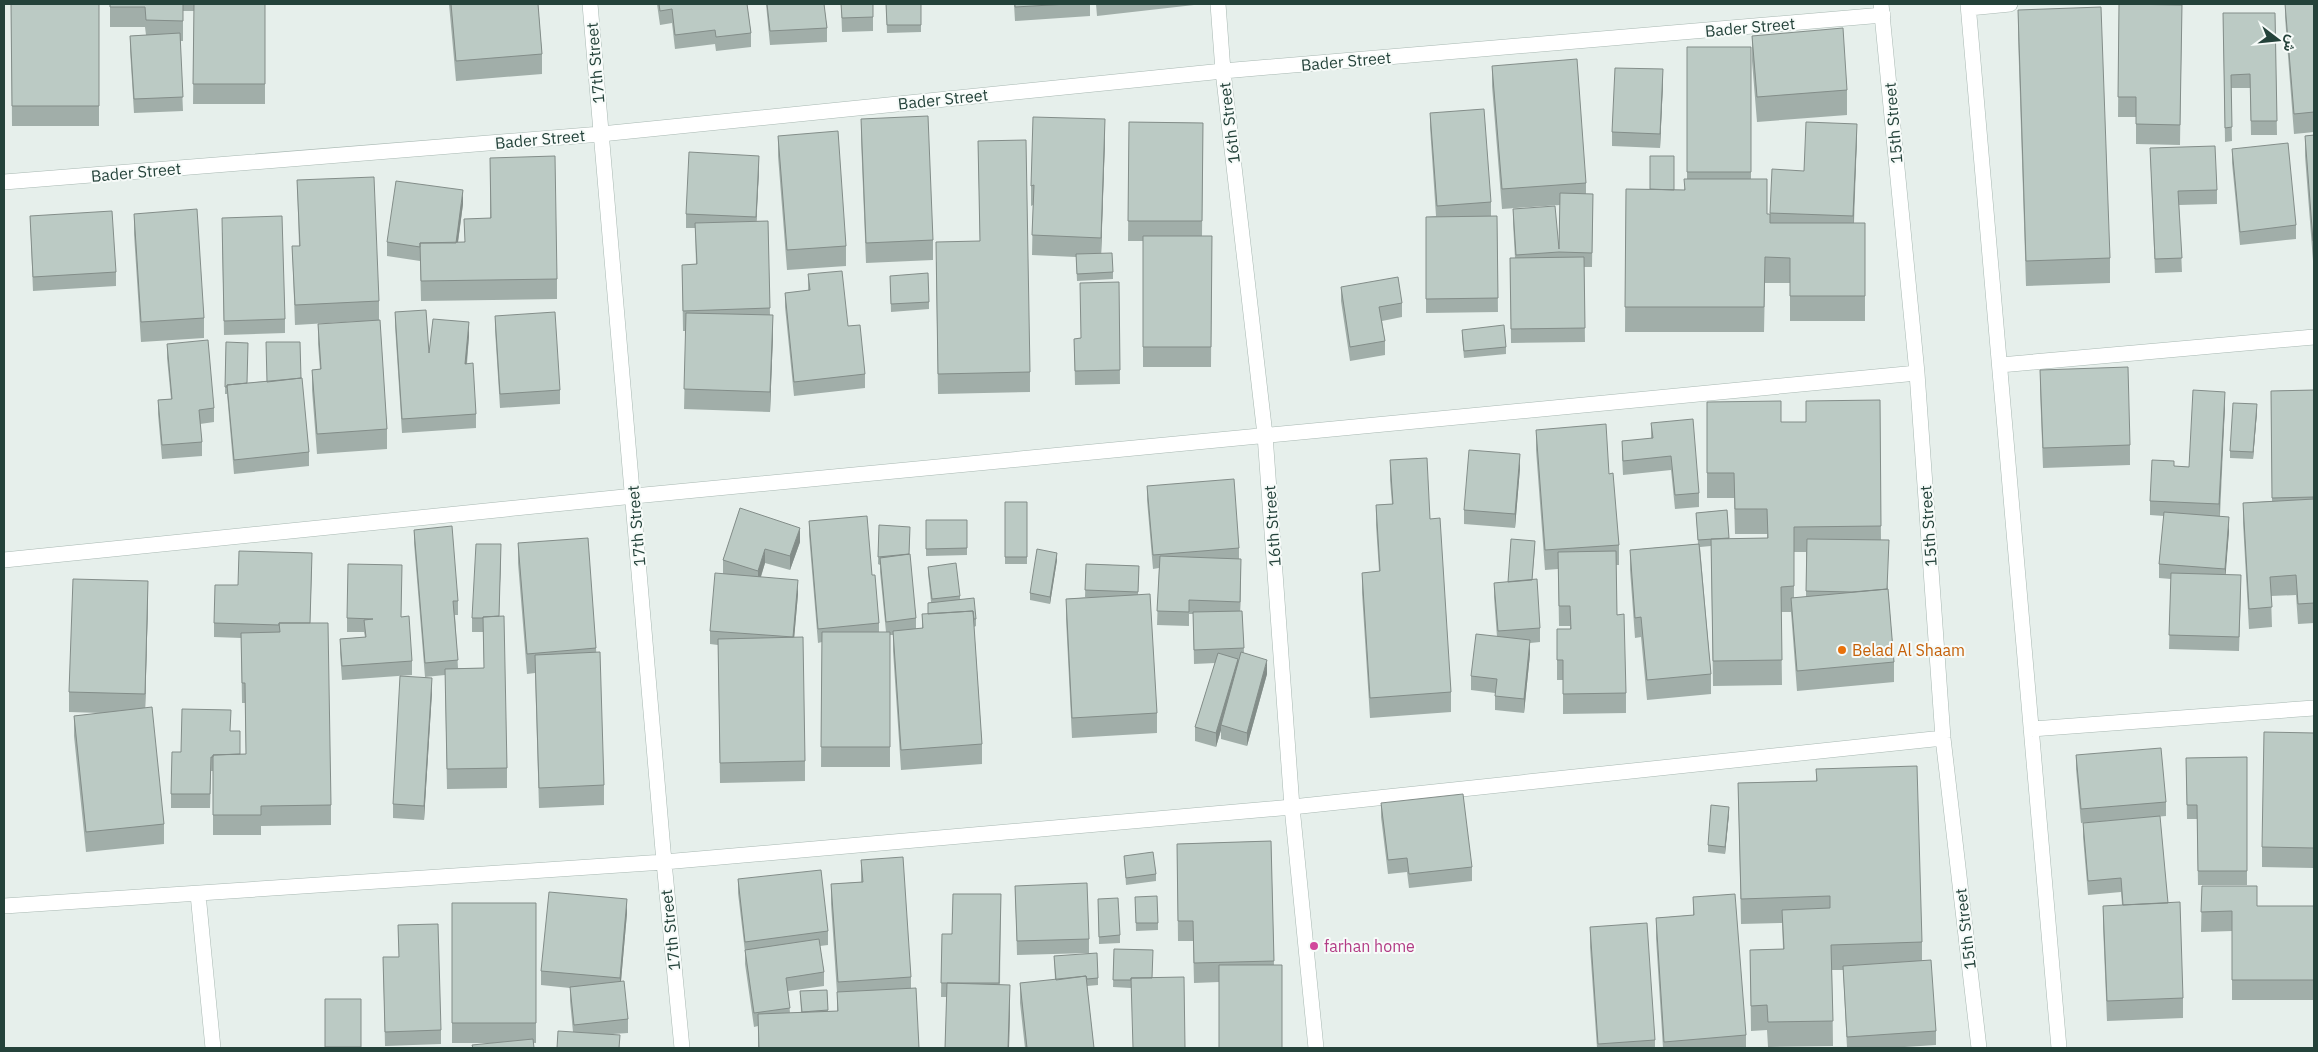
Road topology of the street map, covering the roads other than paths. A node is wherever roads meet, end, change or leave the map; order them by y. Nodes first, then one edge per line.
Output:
1 (590, 4) edge
2 (1218, 4) edge
3 (2010, 4) edge
4 (1968, 6) edge
5 (1882, 10) edge
6 (1223, 71) junction
7 (601, 134) junction
8 (4, 182) edge
9 (2314, 337) edge
10 (2000, 365) junction
11 (1917, 373) junction
12 (1265, 435) junction
13 (634, 496) junction
14 (4, 560) edge
15 (2314, 708) edge
16 (2031, 729) junction
17 (1943, 738) junction
18 (1292, 807) junction
19 (664, 862) junction
20 (198, 894) junction
21 (4, 906) edge
22 (213, 1048) edge
23 (682, 1048) edge
24 (1316, 1048) edge
25 (1979, 1048) edge
26 (2059, 1048) edge

1 - 7 street, 17th Street
2 - 6 street, 16th Street
3 - 4 street
4 - 10 street
5 - 6 street, Bader Street
5 - 11 street, 15th Street
6 - 7 street, Bader Street
6 - 12 street, 16th Street
7 - 8 street, Bader Street
7 - 13 street, 17th Street
9 - 10 street
10 - 16 street
11 - 12 street
11 - 17 street, 15th Street
12 - 13 street
12 - 18 street, 16th Street
13 - 14 street
13 - 19 street, 17th Street
15 - 16 street
16 - 26 street
17 - 18 street
17 - 25 street, 15th Street
18 - 19 street
18 - 24 street, 16th Street
19 - 20 street
19 - 23 street, 17th Street
20 - 21 street
20 - 22 street

